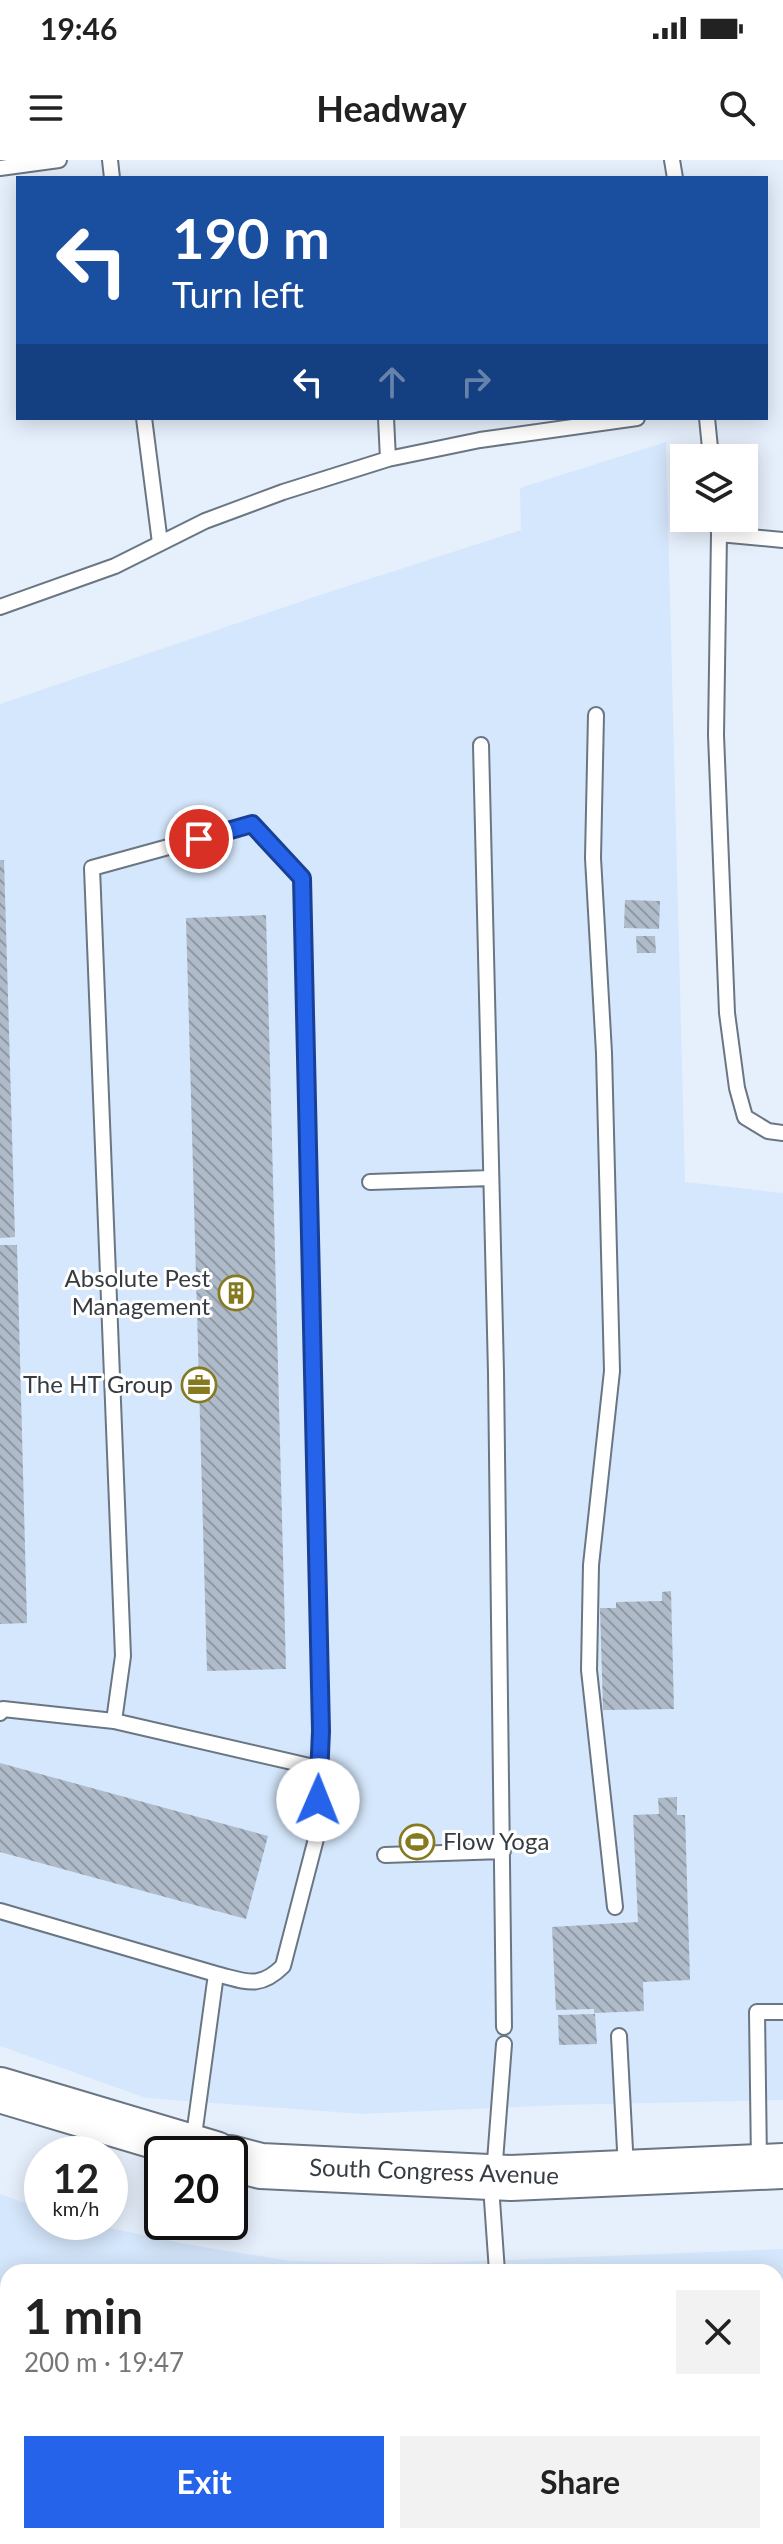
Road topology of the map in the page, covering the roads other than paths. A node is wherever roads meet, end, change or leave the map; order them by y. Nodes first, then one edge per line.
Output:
1 (59, 160) edge
2 (0, 168) edge
3 (144, 420) edge
4 (386, 420) edge
5 (623, 420) edge
6 (707, 420) edge
7 (710, 444) edge
8 (388, 459) junction
9 (719, 534) joint
10 (783, 540) edge
11 (160, 543) junction
12 (0, 607) edge
13 (596, 715) dead end
14 (481, 745) dead end
15 (783, 1133) edge
16 (491, 1178) junction
17 (370, 1182) dead end
18 (0, 1713) edge
19 (114, 1721) junction
20 (318, 1768) junction
21 (503, 1851) junction
22 (385, 1855) dead end
23 (615, 1907) dead end
24 (0, 1911) edge
25 (216, 1974) junction
26 (783, 2012) edge
27 (504, 2027) dead end
28 (619, 2036) dead end
29 (504, 2044) dead end
30 (0, 2090) edge
31 (156, 2136) edge
32 (213, 2136) edge
33 (248, 2162) edge
34 (771, 2166) edge
35 (626, 2173) junction
36 (493, 2177) junction
37 (496, 2264) edge

1 - 2 lane
3 - 11 lane
4 - 8 lane
5 - 8 lane
6 - 7 lane
8 - 11 lane
9 - 10 lane
9 - 15 lane
11 - 12 lane
13 - 23 lane
14 - 16 lane
16 - 17 lane
16 - 21 lane
18 - 19 lane
19 - 20 lane
19 - 20 lane
20 - 25 lane
21 - 22 lane
21 - 27 lane
24 - 25 lane
25 - 32 lane
26 - 34 lane
28 - 35 lane
29 - 36 lane
30 - 31 main road, South Congress Avenue
33 - 36 main road, South Congress Avenue
34 - 35 main road, South Congress Avenue
35 - 36 main road, South Congress Avenue
36 - 37 lane

